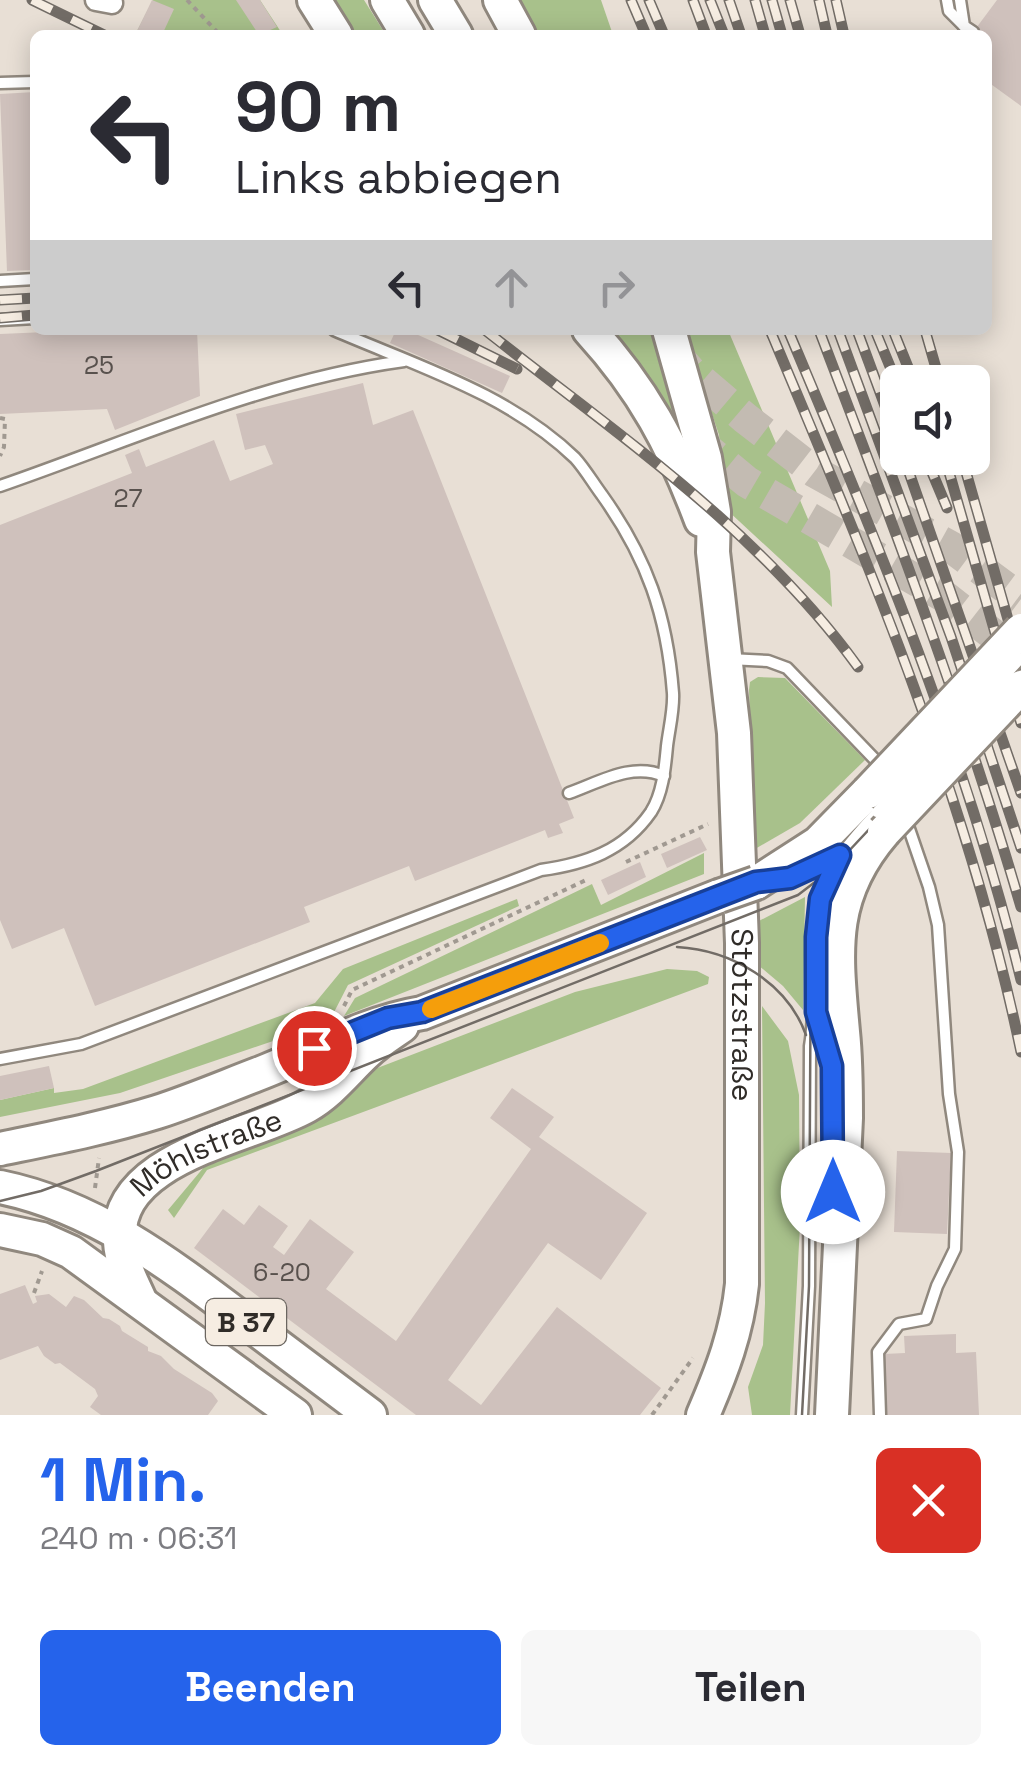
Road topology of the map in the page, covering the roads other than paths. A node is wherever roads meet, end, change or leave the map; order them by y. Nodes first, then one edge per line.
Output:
1 (314, 0) edge
2 (387, 0) edge
3 (435, 0) edge
4 (500, 0) edge
5 (947, 0) edge
6 (960, 0) edge
7 (333, 30) edge
8 (405, 30) edge
9 (453, 30) edge
10 (517, 30) edge
11 (30, 82) edge
12 (0, 83) edge
13 (30, 279) edge
14 (0, 281) edge
15 (30, 318) edge
16 (0, 320) edge
17 (345, 335) edge
18 (593, 335) edge
19 (670, 335) edge
20 (405, 361) junction
21 (0, 486) edge
22 (713, 552) junction
23 (1021, 630) edge
24 (1021, 658) edge
25 (728, 659) junction
26 (1021, 687) edge
27 (664, 776) junction
28 (569, 793) dead end
29 (877, 812) junction
30 (840, 855) junction
31 (756, 882) junction
32 (422, 1012) junction
33 (816, 1012) junction
34 (0, 1060) edge
35 (0, 1149) edge
36 (0, 1188) edge
37 (0, 1230) edge
38 (119, 1232) junction
39 (840, 1255) junction
40 (140, 1300) junction
41 (295, 1415) edge
42 (370, 1415) edge
43 (702, 1415) edge
44 (802, 1415) edge
45 (832, 1415) edge
46 (880, 1415) edge

1 - 7 main road
2 - 8 main road
3 - 9 main road
4 - 10 main road
5 - 6 lane
11 - 12 lane
13 - 14 lane
15 - 16 lane
17 - 20 lane
18 - 22 main road
19 - 22 main road
20 - 21 lane
20 - 27 lane
22 - 25 main road, Stotzstraße
23 - 29 main road, bridge
24 - 29 lane, bridge
25 - 43 main road, Stotzstraße
25 - 46 lane
26 - 29 main road, bridge
27 - 28 lane
27 - 34 lane
29 - 30 lane
29 - 31 main road, Möhlstraße
29 - 39 main road
30 - 31 lane
30 - 33 lane
31 - 32 main road, Möhlstraße, bridge
32 - 35 main road, Möhlstraße
32 - 38 main road, Möhlstraße
33 - 39 lane
33 - 44 lane
36 - 38 main road, B 37
37 - 40 main road, B 37
38 - 40 main road, Möhlstraße
38 - 42 main road, B 37
39 - 45 main road
40 - 41 main road, B 37

